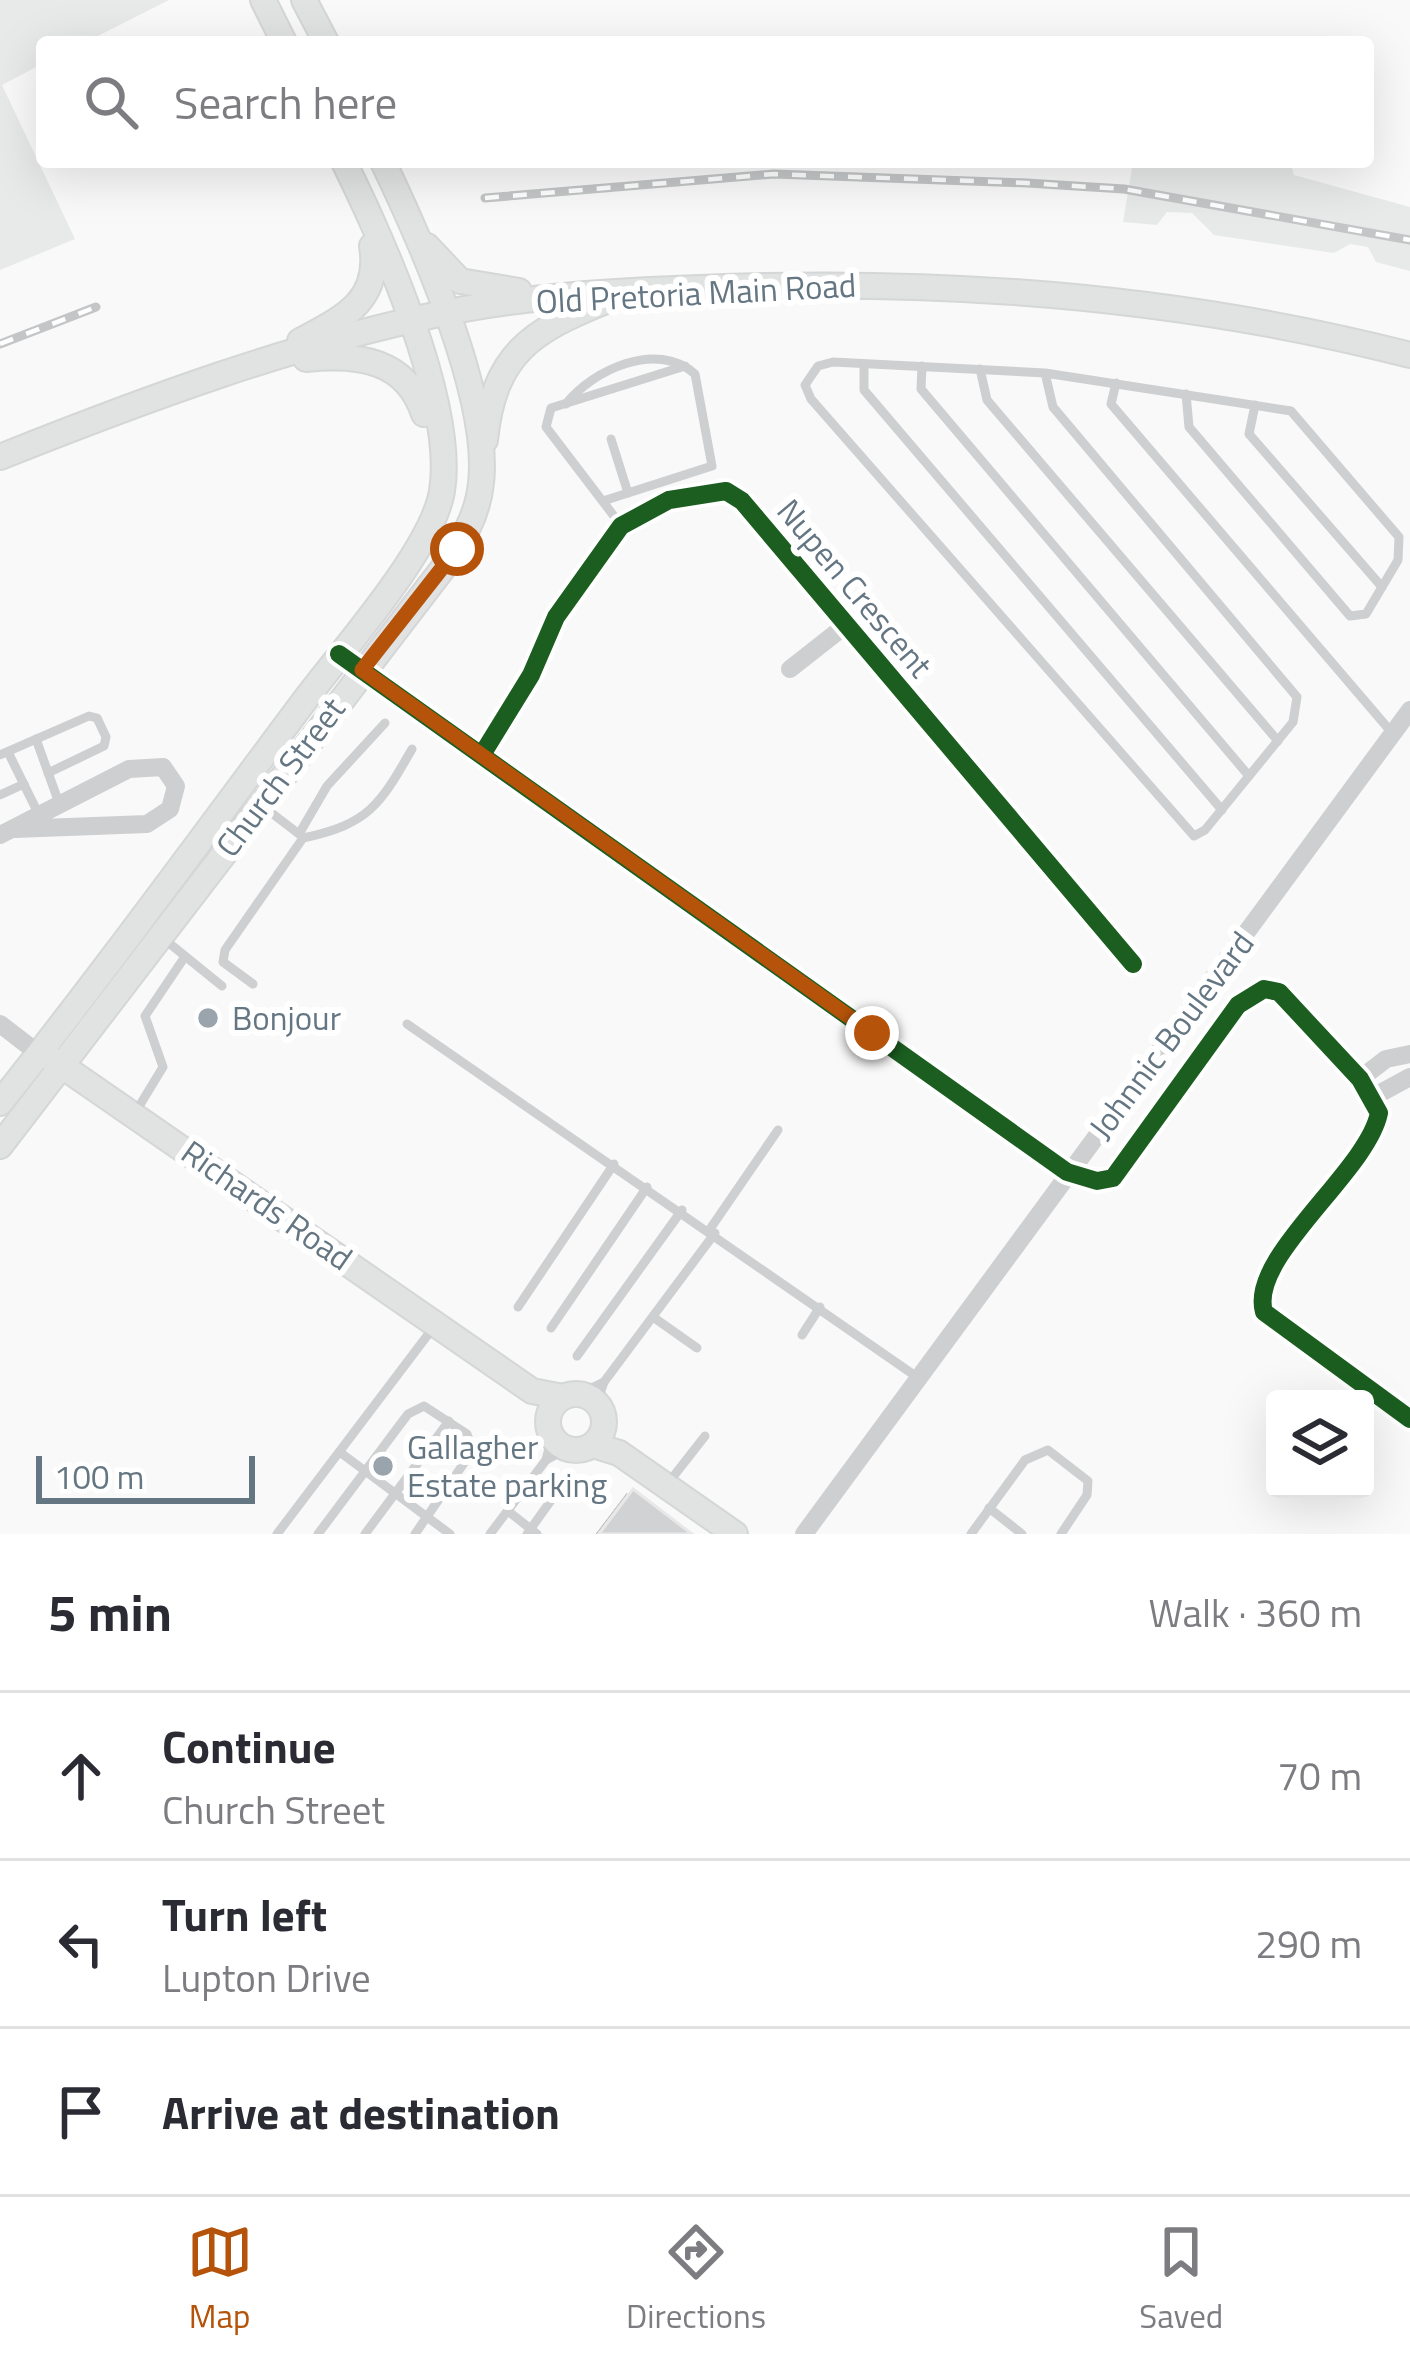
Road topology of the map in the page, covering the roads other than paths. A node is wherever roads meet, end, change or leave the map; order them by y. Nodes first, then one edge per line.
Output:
1 (263, 0) edge
2 (304, 0) edge
3 (281, 36) edge
4 (323, 36) edge
5 (386, 168) edge
6 (348, 171) edge
7 (412, 224) junction
8 (622, 291) junction
9 (446, 313) junction
10 (410, 320) junction
11 (1410, 356) edge
12 (258, 362) junction
13 (864, 364) junction
14 (685, 366) junction
15 (922, 366) junction
16 (980, 369) junction
17 (1045, 373) junction
18 (1116, 383) junction
19 (1186, 394) junction
20 (566, 404) junction
21 (1255, 405) junction
22 (611, 439) dead end
23 (0, 457) edge
24 (482, 465) junction
25 (628, 493) junction
26 (603, 501) junction
27 (436, 511) junction
28 (621, 526) junction
29 (1382, 587) junction
30 (846, 625) junction
31 (340, 654) junction
32 (790, 669) dead end
33 (362, 670) junction
34 (1410, 710) edge
35 (385, 723) dead end
36 (1393, 734) junction
37 (36, 739) junction
38 (1278, 741) junction
39 (412, 749) dead end
40 (4, 753) edge
41 (483, 753) junction
42 (48, 773) junction
43 (1250, 776) junction
44 (24, 784) junction
45 (0, 795) edge
46 (59, 803) junction
47 (260, 803) junction
48 (1222, 810) junction
49 (38, 813) junction
50 (8, 832) edge
51 (301, 836) junction
52 (160, 935) junction
53 (184, 958) junction
54 (1133, 964) dead end
55 (254, 984) dead end
56 (222, 986) dead end
57 (0, 1024) edge
58 (407, 1024) dead end
59 (1410, 1054) edge
60 (51, 1058) junction
61 (1410, 1077) edge
62 (1360, 1078) junction
63 (0, 1103) edge
64 (1377, 1105) junction
65 (135, 1113) junction
66 (778, 1130) dead end
67 (0, 1146) edge
68 (614, 1164) junction
69 (1067, 1172) junction
70 (646, 1186) junction
71 (682, 1210) junction
72 (712, 1231) junction
73 (518, 1307) dead end
74 (820, 1307) junction
75 (653, 1317) junction
76 (437, 1324) junction
77 (551, 1328) dead end
78 (802, 1335) dead end
79 (697, 1348) dead end
80 (577, 1356) dead end
81 (922, 1381) junction
82 (532, 1391) junction
83 (586, 1393) junction
84 (1410, 1419) edge
85 (449, 1420) junction
86 (705, 1436) dead end
87 (598, 1437) junction
88 (553, 1441) junction
89 (341, 1453) junction
90 (365, 1472) junction
91 (666, 1486) junction
92 (557, 1492) dead end
93 (396, 1494) junction
94 (989, 1508) junction
95 (508, 1511) junction
96 (428, 1517) junction
97 (531, 1532) edge
98 (277, 1534) edge
99 (318, 1534) edge
100 (365, 1534) edge
101 (415, 1534) edge
102 (450, 1534) edge
103 (490, 1534) edge
104 (735, 1534) edge
105 (804, 1534) edge
106 (971, 1534) edge
107 (1022, 1534) edge
108 (1061, 1534) edge

1 - 3 main road
2 - 4 main road
5 - 7 main road
6 - 10 main road, Church Street
6 - 12 main road
7 - 8 main road
7 - 9 main road, Church Street
8 - 9 main road, Old Pretoria Main Road
8 - 11 main road, Old Pretoria Main Road
8 - 24 main road
9 - 10 main road, Old Pretoria Main Road
9 - 24 main road, Church Street
10 - 12 main road, Old Pretoria Main Road
10 - 27 main road, Church Street
12 - 23 main road, Old Pretoria Main Road
12 - 27 main road
13 - 15 lane
13 - 48 lane
13 - 48 lane
14 - 20 lane
14 - 20 lane
14 - 25 lane
15 - 16 lane
15 - 43 lane
16 - 17 lane
16 - 38 lane
17 - 18 lane
17 - 38 lane
18 - 19 lane
18 - 36 lane
19 - 21 lane
19 - 29 lane
20 - 26 lane
21 - 29 lane
21 - 29 lane
22 - 25 lane
24 - 33 main road, Church Street
25 - 26 lane
26 - 28 lane
27 - 31 main road, Church Street
28 - 30 street, Nupen Crescent
28 - 41 street, Nupen Crescent
30 - 32 street
30 - 54 street, Nupen Crescent
31 - 33 street
31 - 60 main road, Church Street
33 - 41 street
33 - 47 main road, Church Street
34 - 36 street, Johnnic Boulevard
35 - 51 lane
36 - 69 street, Johnnic Boulevard
37 - 40 lane
37 - 42 lane
37 - 42 lane
38 - 43 lane
39 - 51 lane
40 - 44 lane
41 - 69 street
42 - 46 lane
43 - 48 lane
44 - 45 lane
44 - 49 lane
46 - 49 street
46 - 50 street
47 - 51 lane
47 - 52 main road, Church Street
49 - 50 street
51 - 55 lane
52 - 53 lane
52 - 60 main road, Church Street
53 - 56 lane
53 - 65 lane
57 - 60 street, Richards Road
58 - 68 lane
59 - 62 street
60 - 63 main road, Church Street
60 - 65 main road, Richards Road
60 - 67 main road, Church Street
61 - 64 street
62 - 64 street
62 - 69 street
64 - 84 street
65 - 76 main road, Richards Road
66 - 72 lane
68 - 70 lane
68 - 73 lane
69 - 81 street, Johnnic Boulevard
70 - 71 lane
70 - 77 lane
71 - 72 lane
71 - 80 lane
72 - 74 lane
72 - 75 lane
74 - 78 lane
74 - 81 lane
75 - 79 lane
75 - 83 lane
76 - 82 main road, Richards Road
76 - 89 lane
81 - 105 street, Johnnic Boulevard
82 - 83 main road, Richards Road
82 - 88 main road, Richards Road
83 - 87 main road
83 - 88 main road
85 - 90 lane
85 - 93 lane
85 - 96 lane
86 - 91 lane
87 - 88 main road
87 - 91 main road
88 - 95 lane
89 - 90 lane
89 - 98 lane
90 - 93 lane
90 - 99 lane
91 - 104 main road
92 - 97 lane
93 - 96 lane
93 - 100 lane
94 - 106 lane
94 - 107 lane
94 - 108 lane
95 - 97 lane
95 - 103 lane
96 - 101 lane
96 - 102 lane

